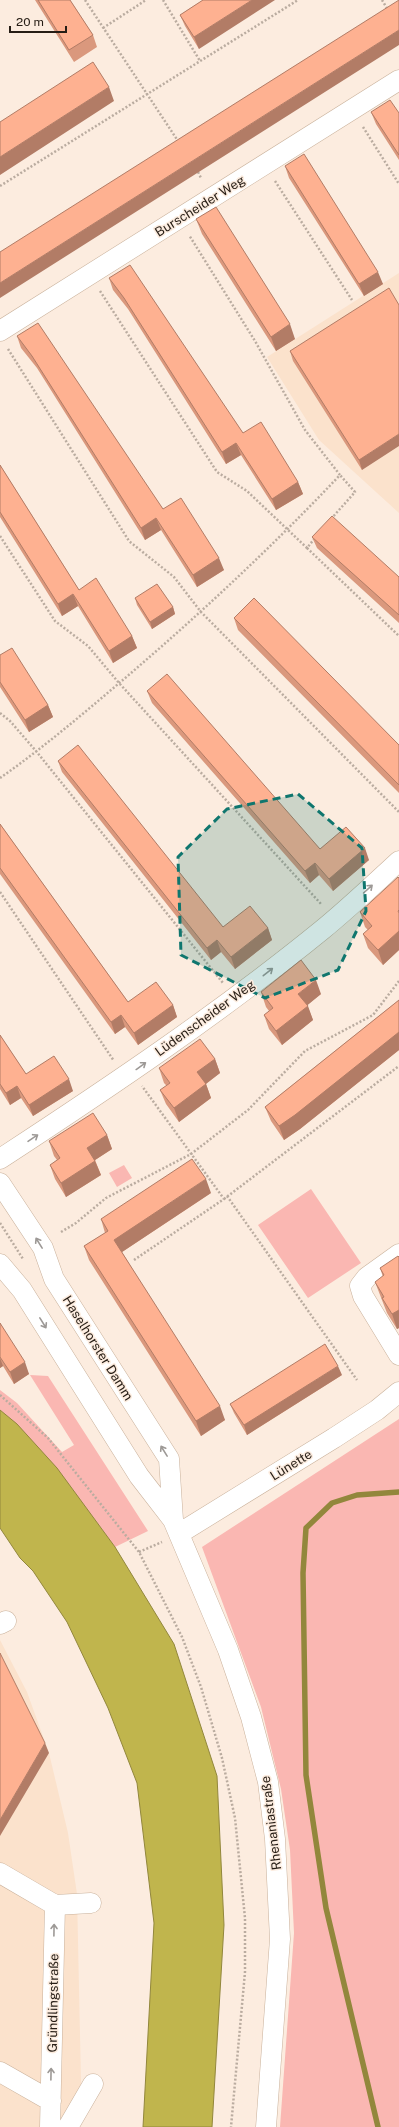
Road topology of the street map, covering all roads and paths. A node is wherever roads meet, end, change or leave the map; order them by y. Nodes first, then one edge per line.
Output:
1 (85, 0) edge
2 (146, 0) edge
3 (163, 0) edge
4 (298, 0) edge
5 (382, 0) edge
6 (389, 12) edge
7 (103, 28) junction
8 (200, 61) junction
9 (399, 80) edge
10 (146, 95) junction
11 (363, 126) dead end
12 (180, 144) edge
13 (198, 172) edge
14 (201, 178) dead end
15 (275, 181) dead end
16 (399, 184) edge
17 (0, 186) edge
18 (189, 235) dead end
19 (100, 291) dead end
20 (352, 300) dead end
21 (0, 331) edge
22 (8, 349) dead end
23 (340, 476) junction
24 (326, 526) edge
25 (288, 531) junction
26 (0, 536) edge
27 (317, 537) edge
28 (307, 548) junction
29 (201, 612) junction
30 (399, 636) edge
31 (119, 683) junction
32 (0, 713) edge
33 (36, 751) junction
34 (0, 778) edge
35 (399, 812) edge
36 (399, 861) edge
37 (0, 892) edge
38 (335, 919) junction
39 (399, 981) edge
40 (235, 997) junction
41 (399, 1066) edge
42 (129, 1074) junction
43 (191, 1154) junction
44 (0, 1160) edge
45 (0, 1183) edge
46 (227, 1196) junction
47 (224, 1199) junction
48 (61, 1232) dead end
49 (399, 1254) edge
50 (134, 1260) dead end
51 (0, 1264) edge
52 (399, 1355) edge
53 (357, 1380) dead end
54 (399, 1392) edge
55 (0, 1396) edge
56 (176, 1527) junction
57 (139, 1552) junction
58 (0, 1873) edge
59 (91, 1903) dead end
60 (54, 1905) junction
61 (0, 2072) edge
62 (93, 2084) dead end
63 (50, 2101) junction
64 (50, 2127) edge
65 (68, 2127) edge
66 (231, 2127) edge
67 (266, 2127) edge

1 - 7 path
2 - 7 path
3 - 8 path
4 - 8 path
5 - 6 path
7 - 10 path
8 - 10 path
9 - 21 street, Burscheider Weg
10 - 12 path
10 - 17 path
11 - 16 path
13 - 14 path
15 - 20 path
18 - 23 path
19 - 25 path
22 - 29 path
23 - 24 path
23 - 25 path
25 - 28 path
25 - 29 path
26 - 31 path
27 - 28 path
28 - 30 path
29 - 31 path
29 - 35 path
31 - 33 path
31 - 38 path
32 - 33 path
33 - 34 path
33 - 40 path
38 -> 36 street, Lüdenscheider Weg
37 - 42 path
40 -> 38 street, Lüdenscheider Weg
39 - 43 path
42 -> 40 street, Lüdenscheider Weg
41 - 46 path
42 - 43 path
44 -> 42 street, Lüdenscheider Weg
43 - 47 path
43 - 48 path
56 -> 45 street, Haselhorster Damm
46 - 47 path
46 - 53 path
47 - 50 path
49 - 52 street
51 -> 56 street
54 - 56 street, Lünette
55 - 57 path
56 - 57 path
56 - 67 street, Rhenaniastraße
57 - 66 path
58 - 60 street
59 - 60 street
63 -> 60 street, Gründlingstraße
61 - 63 street
62 - 65 street
63 - 64 street, Gründlingstraße

